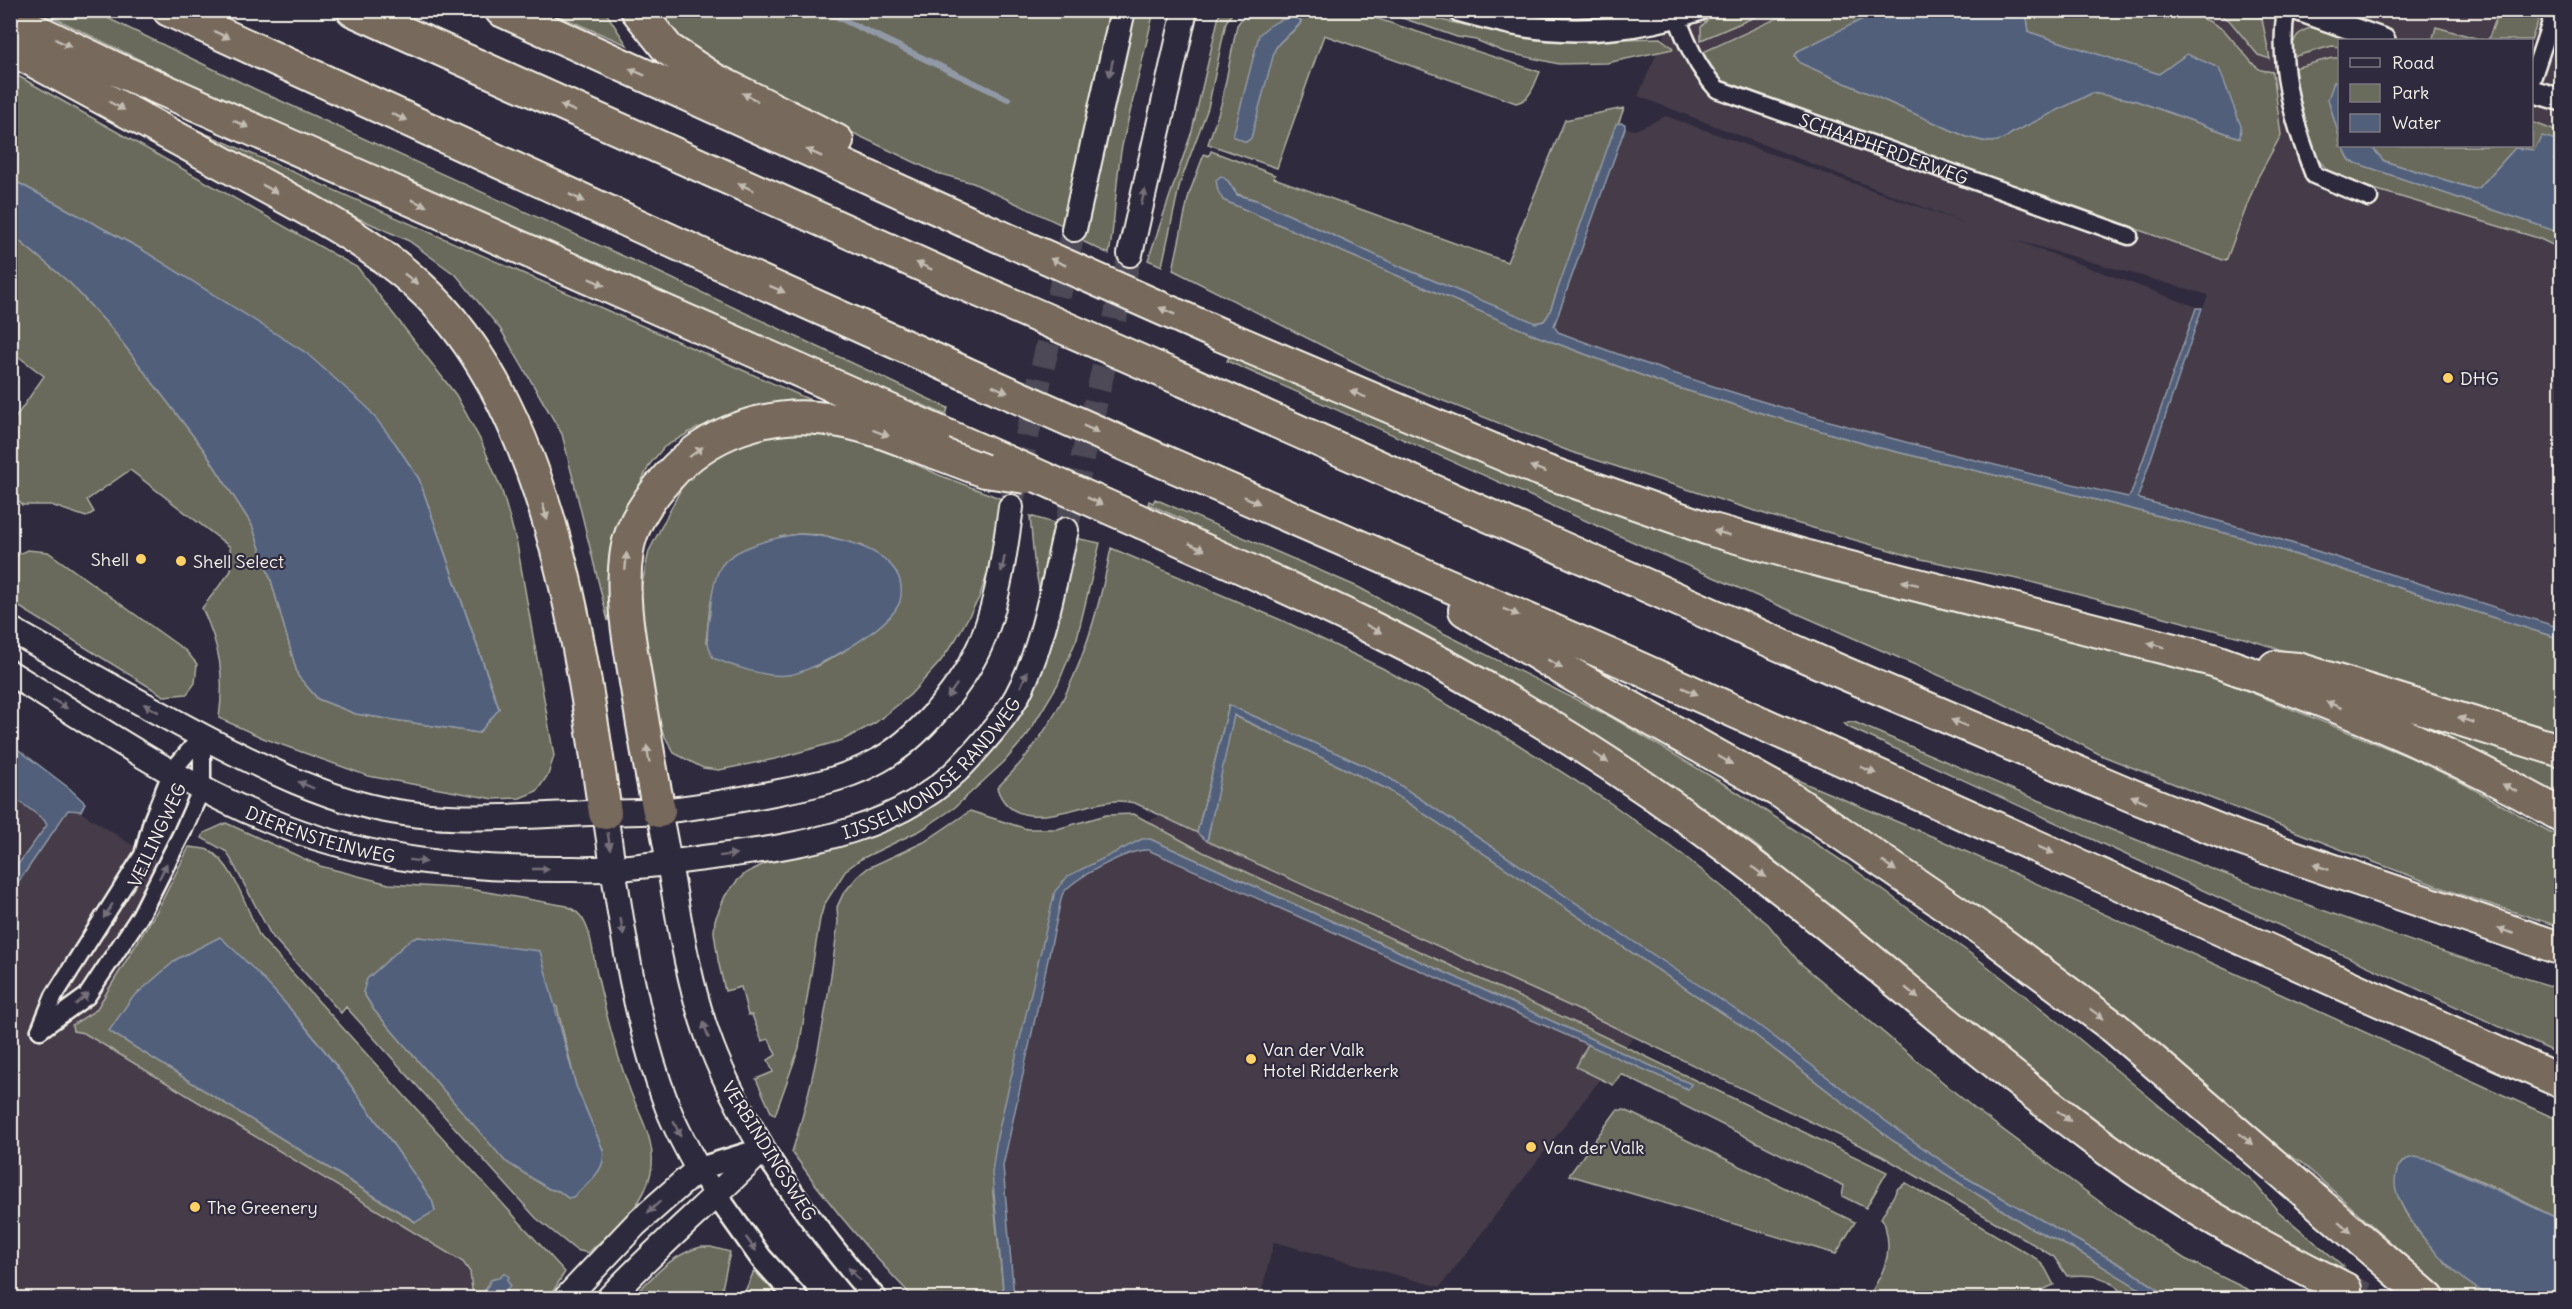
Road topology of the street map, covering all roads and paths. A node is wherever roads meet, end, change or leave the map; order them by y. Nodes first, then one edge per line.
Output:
1 (169, 10) edge
2 (353, 10) edge
3 (501, 10) edge
4 (637, 10) edge
5 (1123, 10) edge
6 (1185, 10) edge
7 (1458, 10) edge
8 (1483, 10) edge
9 (1698, 10) edge
10 (2286, 10) edge
11 (2299, 10) edge
12 (2555, 10) edge
13 (1677, 17) junction
14 (10, 18) edge
15 (1505, 22) junction
16 (2381, 39) edge
17 (10, 48) edge
18 (2533, 76) edge
19 (2533, 91) edge
20 (2562, 100) edge
21 (2369, 198) dead end
22 (963, 220) junction
23 (1074, 229) tunnel mouth
24 (2129, 236) dead end
25 (1130, 254) tunnel mouth
26 (945, 446) junction
27 (1011, 507) tunnel mouth
28 (1066, 530) tunnel mouth
29 (1361, 548) junction
30 (10, 629) edge
31 (2213, 660) junction
32 (10, 673) edge
33 (202, 736) junction
34 (2562, 751) edge
35 (172, 771) junction
36 (202, 788) junction
37 (658, 811) junction
38 (605, 813) junction
39 (2562, 816) edge
40 (670, 862) junction
41 (613, 869) junction
42 (2562, 949) edge
43 (2562, 1082) edge
44 (763, 1149) junction
45 (698, 1169) junction
46 (716, 1196) junction
47 (2345, 1289) tunnel mouth
48 (566, 1299) edge
49 (609, 1299) edge
50 (797, 1299) edge
51 (875, 1299) edge
52 (2428, 1299) edge

1 -> 29 highway, bridge
42 -> 2 highway, bridge
22 -> 3 highway
22 -> 4 highway
5 -> 23 main road
25 -> 6 main road
7 - 15 street
8 - 15 street
9 - 13 street
10 - 21 street
11 - 16 street
12 - 18 street
13 - 15 street
13 - 24 street, SCHAAPHERDERWEG
14 -> 26 highway
17 -> 38 highway
19 - 20 street
31 -> 22 highway, bridge
37 -> 26 highway
26 -> 47 highway, bridge
27 -> 37 main road, IJSSELMONDSE RANDWEG
40 -> 28 main road, IJSSELMONDSE RANDWEG
29 -> 43 highway
29 -> 52 highway
33 -> 30 main road, DIERENSTEINWEG
34 -> 31 highway
39 -> 31 highway
32 -> 35 main road, DIERENSTEINWEG
33 - 35 street, VEILINGWEG
33 - 36 street, VEILINGWEG
38 -> 33 main road, DIERENSTEINWEG
35 - 36 main road, DIERENSTEINWEG
35 -> 36 street, VEILINGWEG
36 -> 41 main road, DIERENSTEINWEG
37 - 38 main road, DIERENSTEINWEG
37 - 40 main road, VERBINDINGSWEG
38 -> 41 main road
40 - 41 main road, DIERENSTEINWEG
44 -> 40 main road, VERBINDINGSWEG
41 -> 45 main road
44 - 45 street
44 - 46 main road
51 -> 44 street, VERBINDINGSWEG
45 - 46 street
45 -> 48 main road
46 - 49 main road
46 -> 50 street

